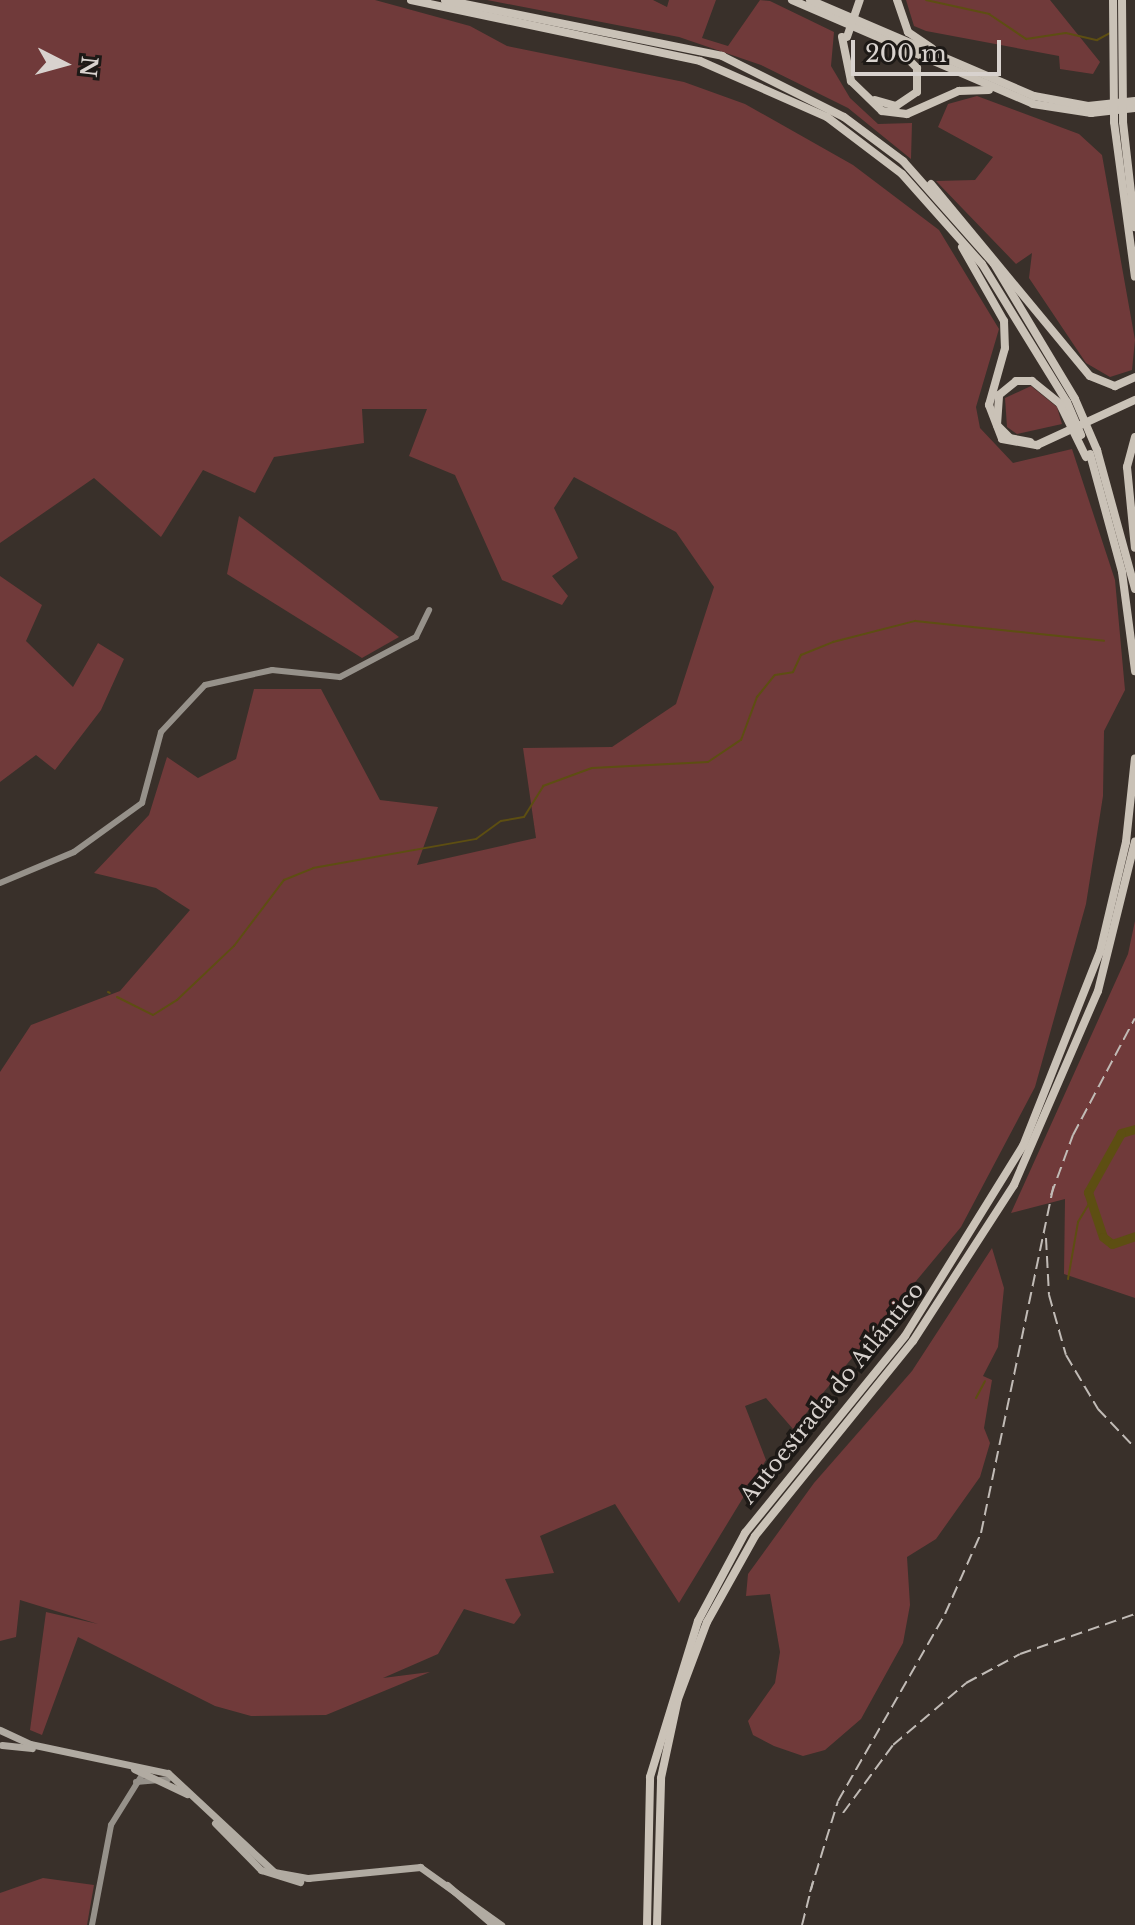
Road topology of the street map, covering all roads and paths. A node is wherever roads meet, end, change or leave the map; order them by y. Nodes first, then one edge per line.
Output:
1 (411, 0) edge
2 (445, 0) edge
3 (792, 0) edge
4 (810, 0) edge
5 (857, 0) edge
6 (1113, 0) edge
7 (1122, 0) edge
8 (897, 1) edge
9 (844, 37) junction
10 (893, 45) junction
11 (955, 63) junction
12 (999, 90) junction
13 (1135, 101) edge
14 (1116, 108) junction
15 (1135, 111) edge
16 (1102, 112) junction
17 (1119, 122) junction
18 (903, 161) junction
19 (950, 226) junction
20 (1135, 227) edge
21 (1135, 277) edge
22 (1135, 377) edge
23 (1135, 392) edge
24 (1135, 400) edge
25 (1067, 402) junction
26 (1135, 437) edge
27 (1091, 454) junction
28 (1135, 548) edge
29 (1135, 589) edge
30 (429, 610) dead end
31 (1135, 671) edge
32 (1135, 758) edge
33 (1135, 842) edge
34 (0, 883) edge
35 (2, 1733) edge
36 (1, 1746) edge
37 (144, 1771) junction
38 (168, 1779) junction
39 (133, 1783) junction
40 (184, 1784) junction
41 (92, 1925) edge
42 (493, 1925) edge
43 (501, 1925) edge
44 (647, 1925) edge
45 (657, 1925) edge

1 - 19 highway
2 - 18 highway
3 - 10 highway
4 - 11 highway
5 - 9 highway, bridge
6 - 17 highway, bridge
7 - 17 highway, bridge
8 - 11 highway
9 - 10 highway
9 - 12 highway
10 - 12 highway
11 - 14 highway
12 - 16 highway
13 - 14 highway
14 - 15 highway
14 - 16 highway
15 - 16 highway
17 - 20 highway
17 - 21 highway
18 - 22 highway
18 - 25 highway
19 - 24 highway
19 - 25 highway
23 - 25 highway
25 - 27 highway, bridge
25 - 27 highway, bridge
26 - 28 highway
27 - 29 highway
27 - 31 highway
30 - 34 street
32 - 44 highway, Autoestrada do Atlántico
33 - 45 highway, Autoestrada do Atlántico
35 - 36 main road
35 - 40 main road
36 - 37 main road
37 - 38 main road
37 - 39 street
37 - 40 street
38 - 39 street
38 - 42 main road
39 - 41 street
40 - 43 main road

